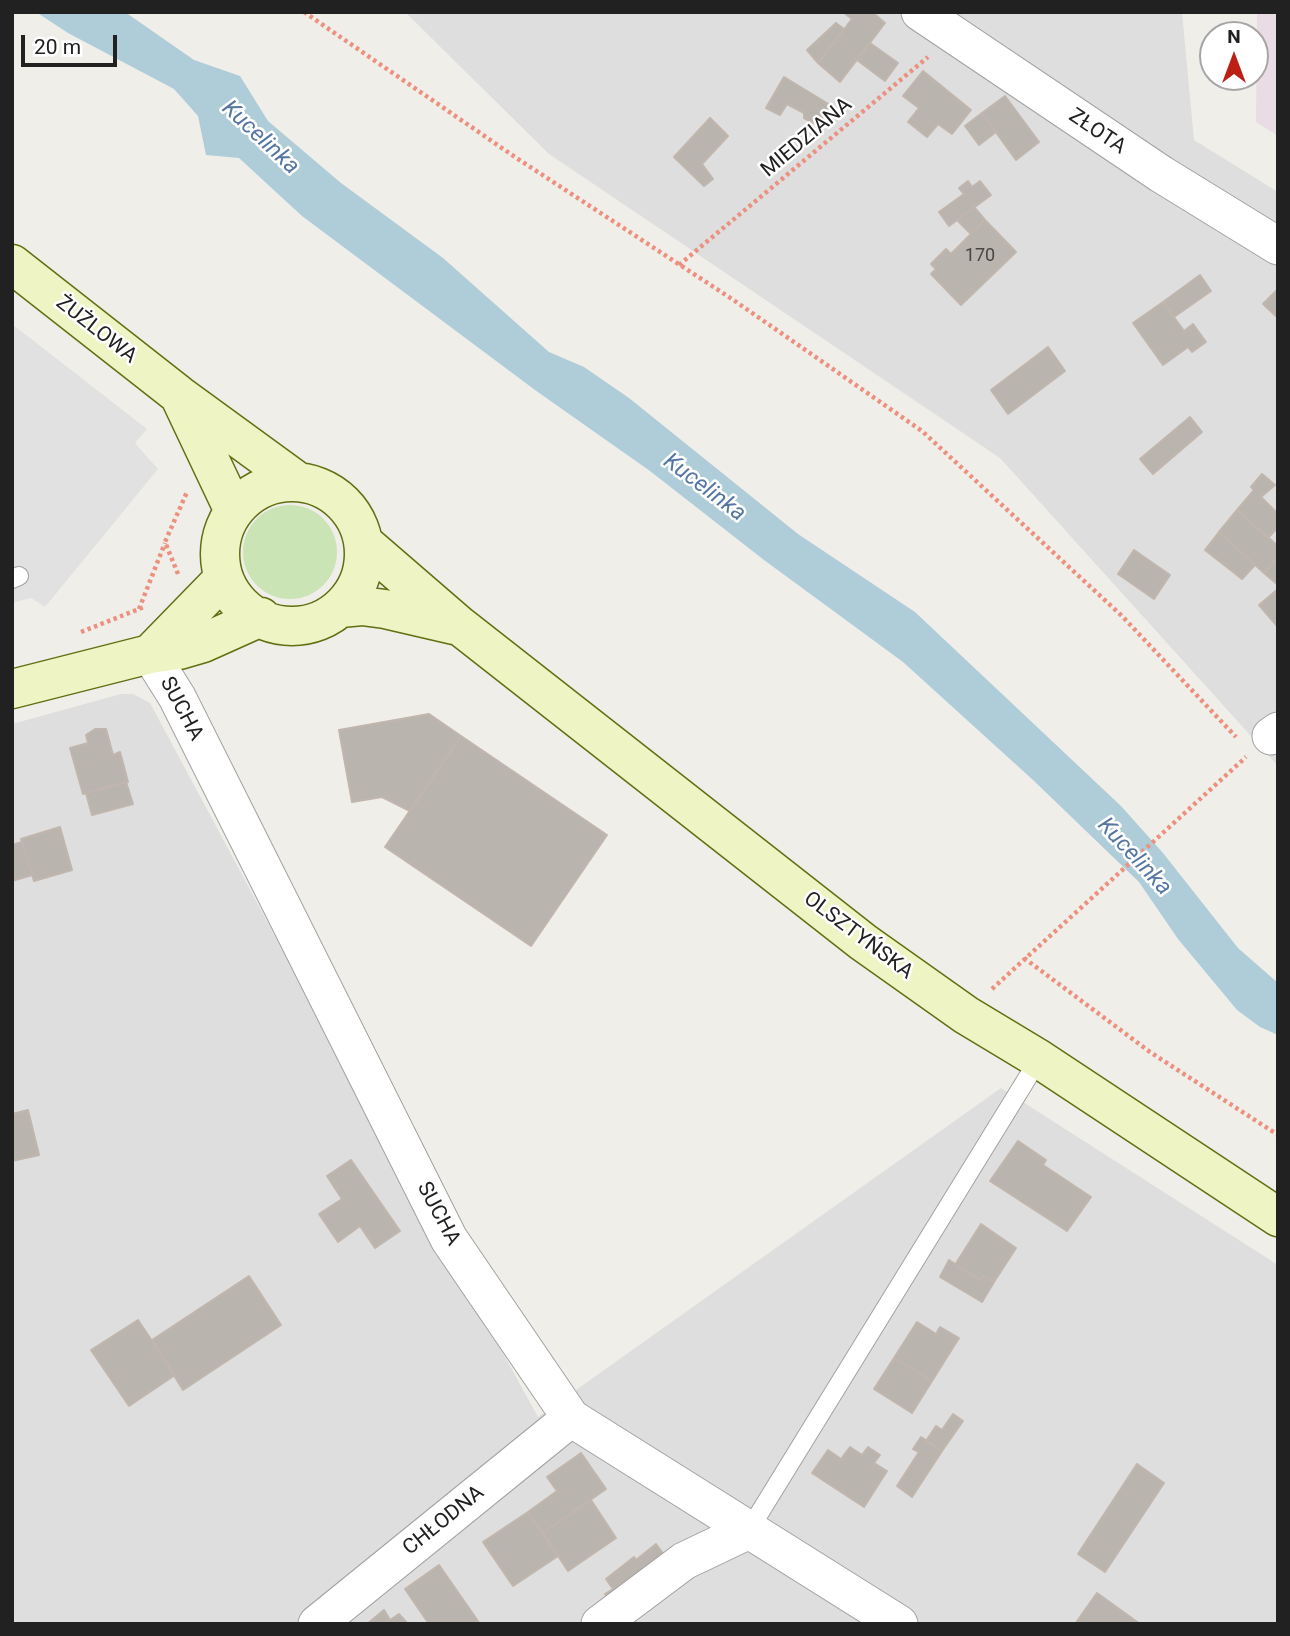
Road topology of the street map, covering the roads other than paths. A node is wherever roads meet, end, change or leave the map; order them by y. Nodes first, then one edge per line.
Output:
1 (920, 12) edge
2 (1278, 246) edge
3 (12, 264) edge
4 (179, 395) junction
5 (297, 481) junction
6 (234, 511) junction
7 (364, 543) junction
8 (224, 578) junction
9 (332, 621) junction
10 (460, 626) junction
11 (270, 628) junction
12 (150, 653) junction
13 (12, 689) edge
14 (1039, 1059) junction
15 (1278, 1217) edge
16 (571, 1418) junction
17 (749, 1530) junction
18 (317, 1624) edge
19 (600, 1624) edge
20 (899, 1624) edge

1 - 2 street, ZŁOTA
3 - 4 street, ŻUŻLOWA
4 - 5 street, ŻUŻLOWA
4 - 6 street, ŻUŻLOWA
5 - 6 street
5 - 7 street
6 - 8 street
7 - 9 street
7 - 10 street, OLSZTYŃSKA
8 - 11 street
8 - 12 street
9 - 10 street, OLSZTYŃSKA
9 - 11 street
10 - 14 street, OLSZTYŃSKA
11 - 12 street
12 - 13 street
12 - 16 street, SUCHA
14 - 15 street, OLSZTYŃSKA
14 - 17 lane
16 - 17 street, SUCHA
16 - 18 street, CHŁODNA
17 - 19 street
17 - 20 street, SUCHA

